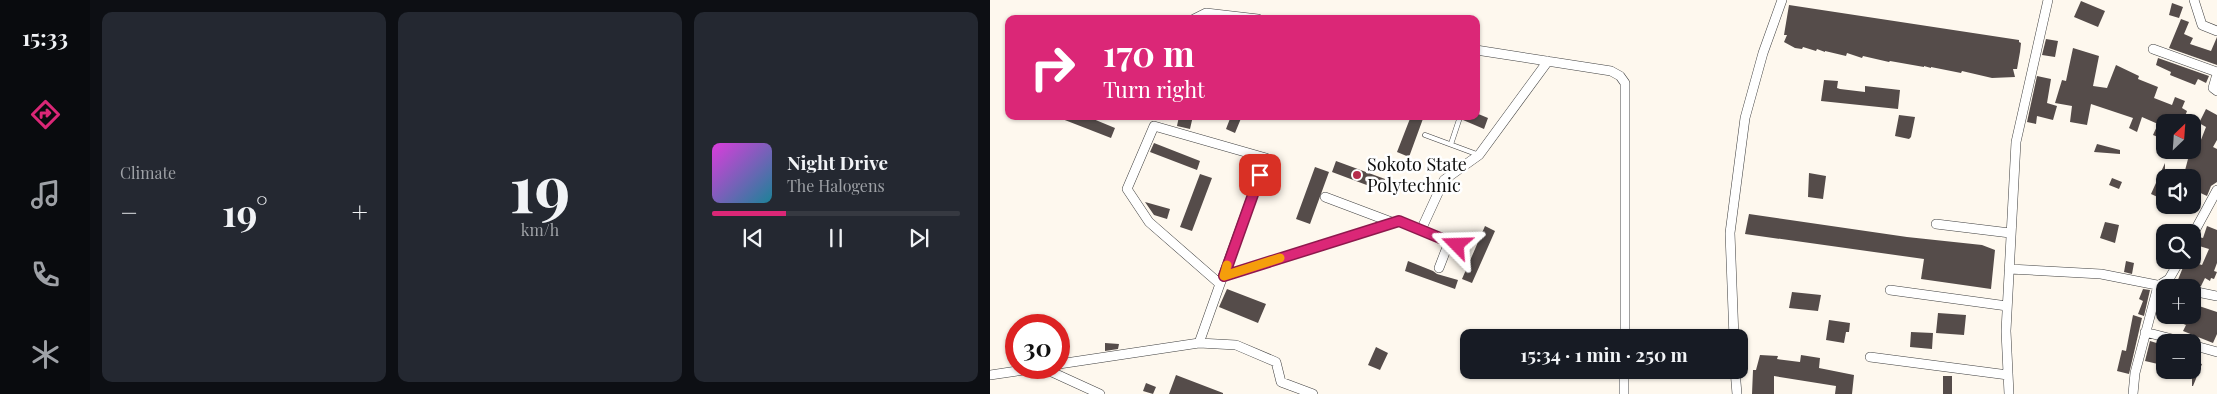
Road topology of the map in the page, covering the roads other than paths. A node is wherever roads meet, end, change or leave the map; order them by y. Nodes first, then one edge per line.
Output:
1 (1782, 0) edge
2 (2048, 0) edge
3 (2194, 0) edge
4 (1202, 15) edge
5 (1223, 15) edge
6 (2217, 31) edge
7 (2153, 49) dead end
8 (1480, 51) edge
9 (1548, 61) junction
10 (2217, 73) edge
11 (2217, 91) edge
12 (1459, 120) dead end
13 (1425, 135) dead end
14 (1451, 144) junction
15 (1478, 155) junction
16 (2217, 190) edge
17 (1325, 197) dead end
18 (1394, 223) junction
19 (1936, 224) dead end
20 (2199, 224) edge
21 (1421, 230) junction
22 (2010, 233) junction
23 (1439, 268) dead end
24 (2009, 269) junction
25 (1222, 280) junction
26 (2156, 286) edge
27 (1890, 290) dead end
28 (2156, 293) edge
29 (2201, 293) edge
30 (2217, 296) edge
31 (2007, 306) junction
32 (1625, 329) edge
33 (1734, 329) edge
34 (2145, 332) junction
35 (2156, 335) edge
36 (1199, 343) junction
37 (2201, 348) edge
38 (2217, 352) edge
39 (1870, 357) dead end
40 (1070, 362) edge
41 (1005, 373) edge
42 (990, 375) edge
43 (2008, 375) junction
44 (1067, 379) edge
45 (1624, 379) edge
46 (1736, 379) edge
47 (1100, 394) edge
48 (1313, 394) edge
49 (1624, 394) edge
50 (1737, 394) edge
51 (2009, 394) edge
52 (2133, 394) edge

1 - 33 street
2 - 22 street
3 - 6 street
4 - 5 street
7 - 10 street
8 - 9 street
9 - 15 street
9 - 32 street
10 - 11 street
12 - 14 lane
13 - 14 lane
14 - 15 lane
15 - 21 street
16 - 20 street
17 - 18 street
18 - 21 street
18 - 25 street
19 - 22 street
21 - 23 street
22 - 24 street
24 - 26 street
24 - 31 street
25 - 25 street
25 - 36 street
27 - 31 street
28 - 34 street
29 - 30 street
31 - 43 street
34 - 35 street
34 - 52 street
36 - 40 street
36 - 48 street
37 - 38 street
39 - 43 street
41 - 42 street
43 - 51 street
44 - 47 street
45 - 49 street
46 - 50 street

